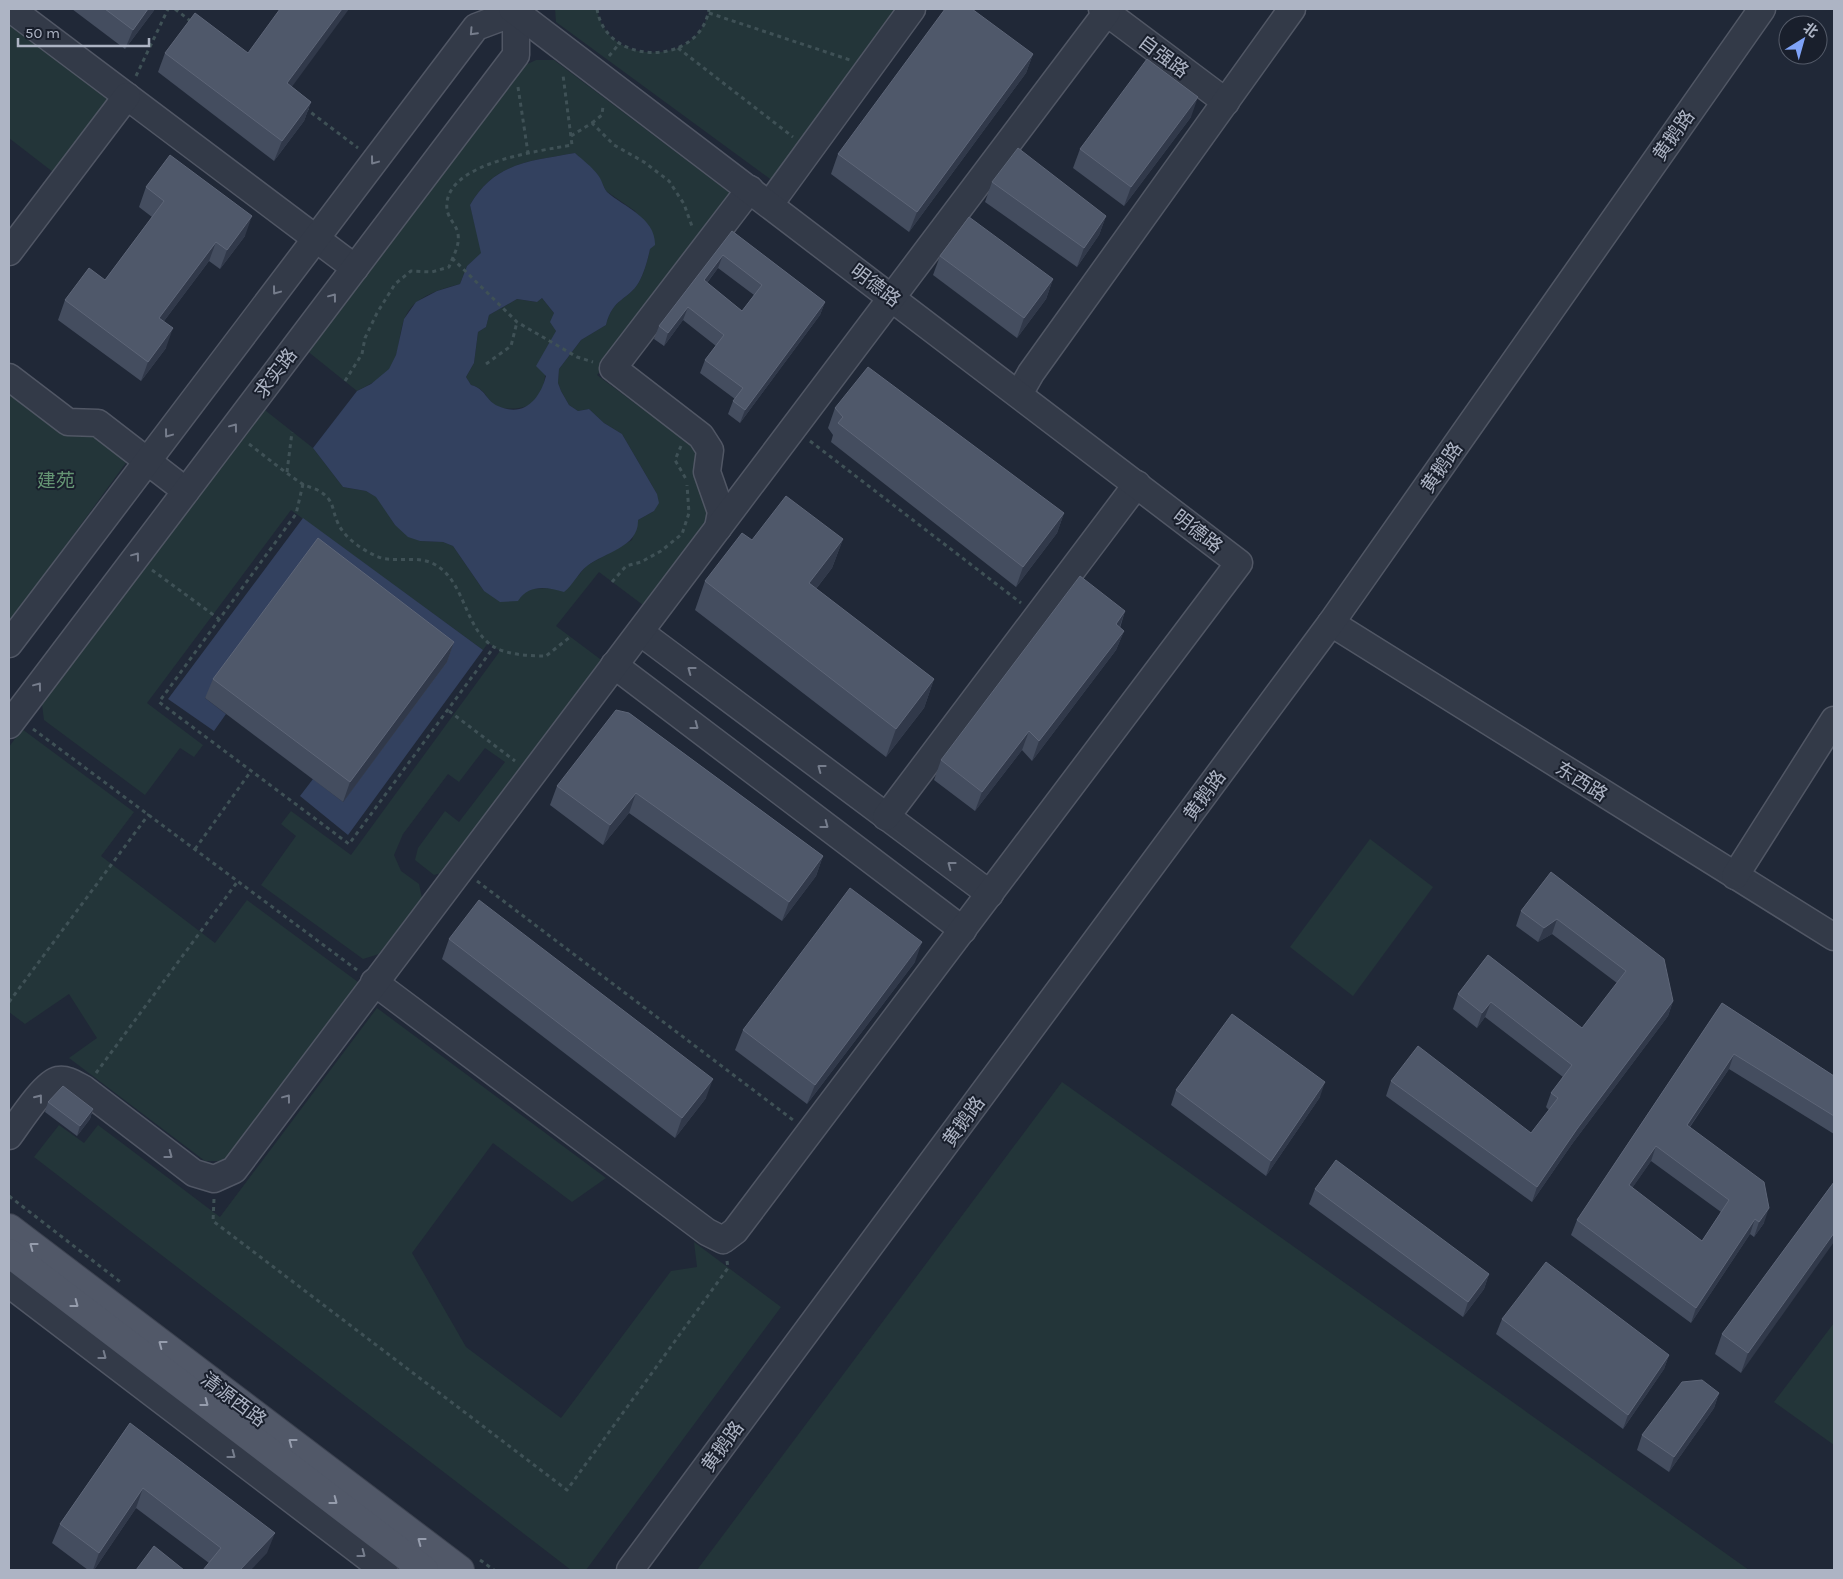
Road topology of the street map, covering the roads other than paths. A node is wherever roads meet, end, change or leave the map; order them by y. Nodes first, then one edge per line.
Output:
1 (12, 9) edge
2 (912, 9) edge
3 (1292, 9) edge
4 (1762, 9) edge
5 (516, 10) edge
6 (1104, 11) edge
7 (127, 96) junction
8 (1226, 102) junction
9 (760, 197) junction
10 (316, 238) junction
11 (9, 252) edge
12 (355, 268) junction
13 (892, 297) junction
14 (9, 377) edge
15 (1019, 394) junction
16 (147, 461) junction
17 (1137, 484) junction
18 (186, 491) junction
19 (718, 528) junction
20 (1331, 623) junction
21 (640, 632) junction
22 (9, 644) edge
23 (614, 665) junction
24 (11, 717) edge
25 (1834, 720) edge
26 (886, 817) junction
27 (1735, 876) junction
28 (990, 894) junction
29 (963, 930) junction
30 (1834, 937) edge
31 (374, 982) junction
32 (9, 1136) edge
33 (9, 1228) edge
34 (9, 1253) edge
35 (9, 1284) edge
36 (384, 1570) edge
37 (424, 1570) edge
38 (460, 1570) edge
39 (630, 1570) edge

1 - 7 street
2 - 9 street
3 - 8 street
4 - 20 street, 黄鹅路
5 - 9 street, 明德路
5 -> 10 street
5 - 12 street, 求实路
6 - 8 street, 自强路
6 - 13 street
7 - 10 street
7 - 11 street
8 - 15 street
9 - 13 street, 明德路
9 - 19 street
10 - 12 street
10 -> 16 street
18 -> 12 street, 求实路
13 - 15 street, 明德路
13 - 19 street
14 - 16 street
15 - 17 street, 明德路
16 - 18 street
16 - 22 street
17 - 26 street
17 - 28 street, 明德路
24 -> 18 street, 求实路
19 - 21 street
20 - 27 street, 东西路
20 - 39 street, 黄鹅路
21 - 23 street
26 -> 21 street
23 -> 29 street
23 - 31 street
25 - 27 street
28 -> 26 street
27 - 30 street, 东西路
28 - 29 street
29 - 31 street
32 -> 31 street
38 -> 33 main road, 清源西路
34 -> 37 main road, 清源西路
35 -> 36 street

